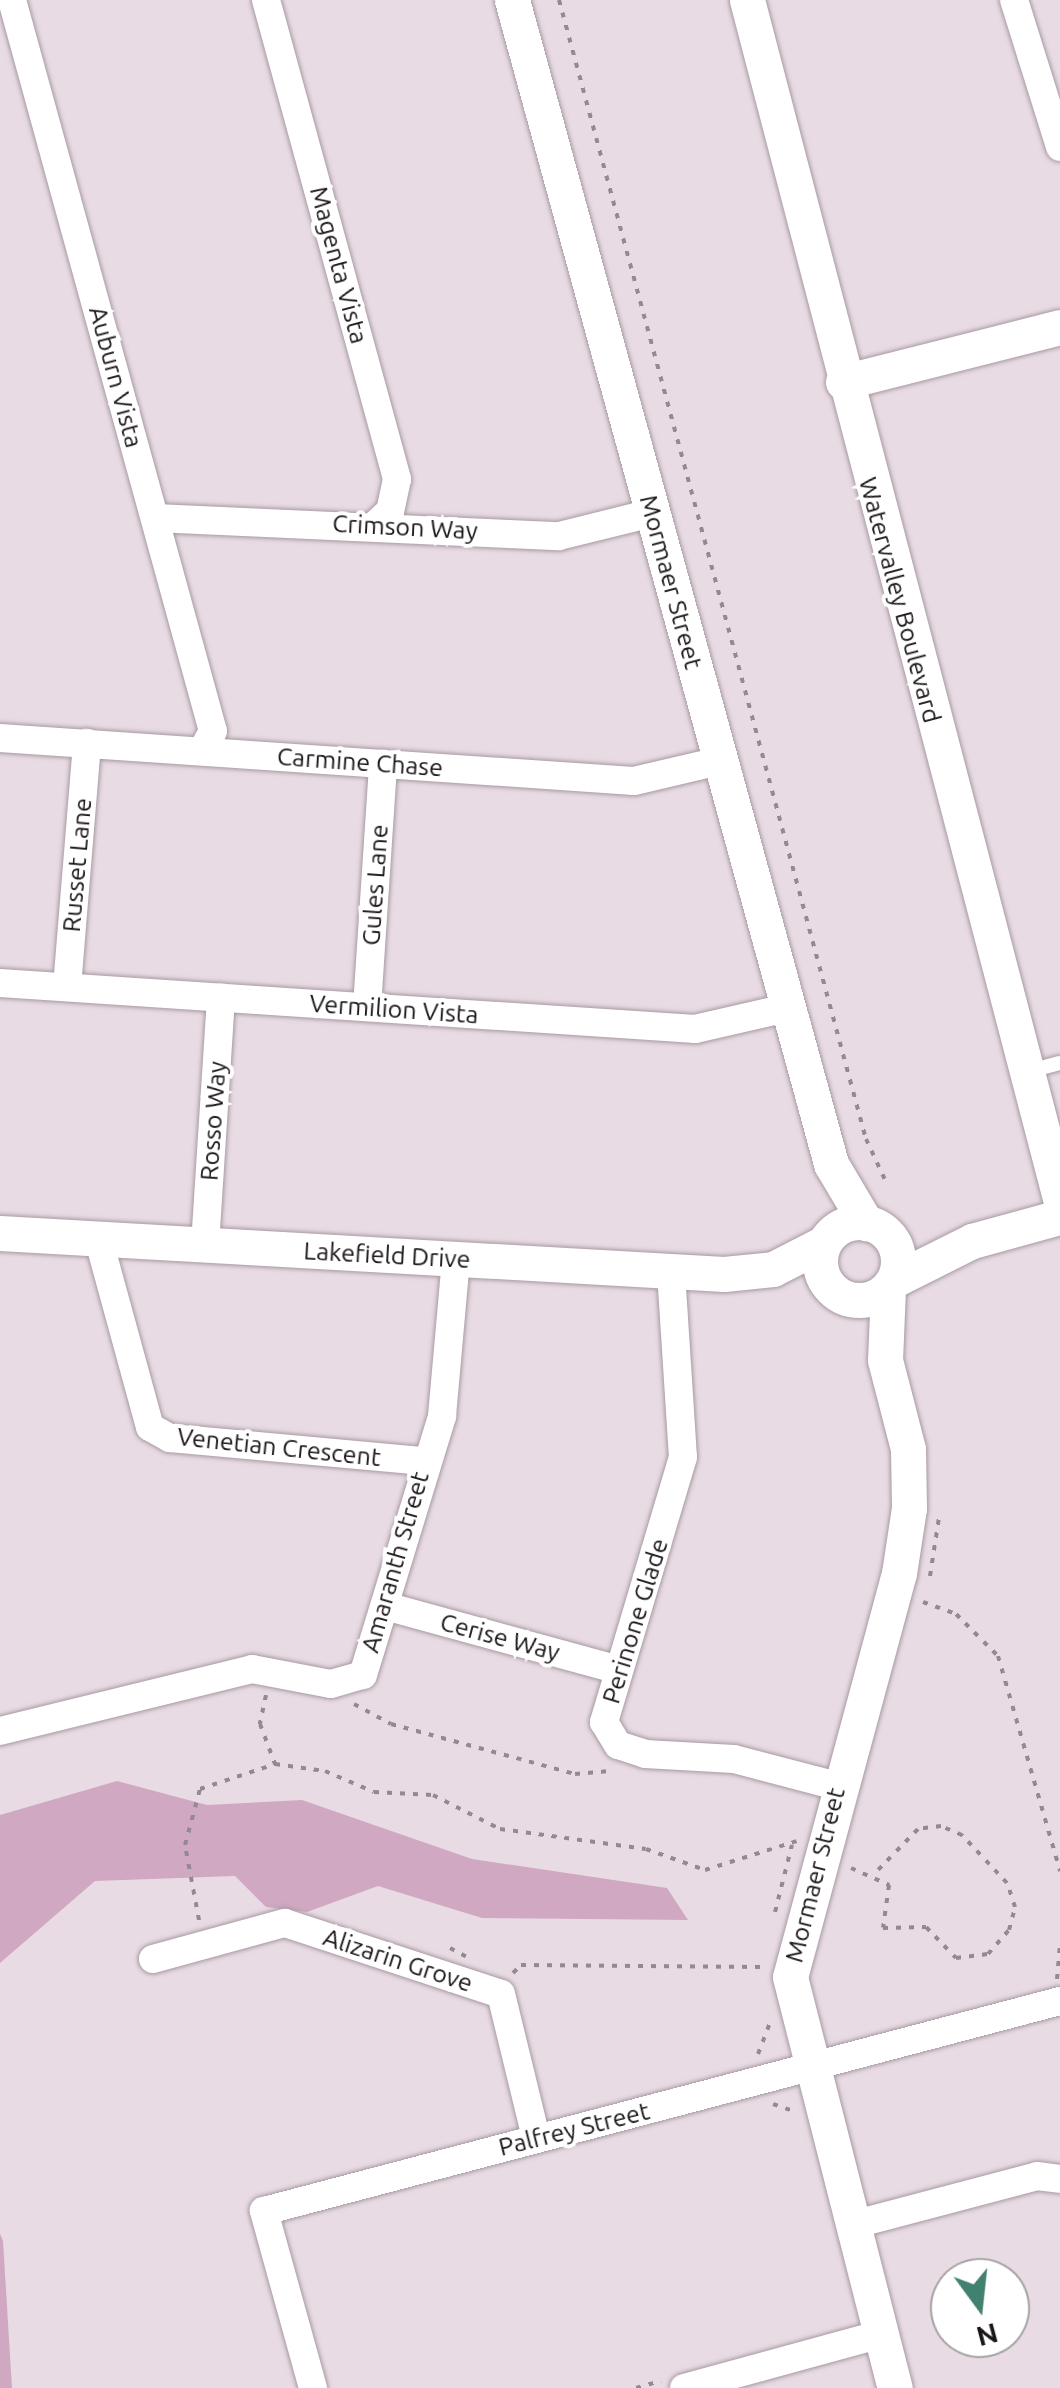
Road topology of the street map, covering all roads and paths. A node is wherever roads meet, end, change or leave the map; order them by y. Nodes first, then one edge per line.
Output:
1 (12, 0) edge
2 (266, 0) edge
3 (512, 0) edge
4 (558, 0) edge
5 (746, 0) edge
6 (1014, 0) edge
7 (1060, 147) edge
8 (1059, 330) edge
9 (843, 382) junction
10 (652, 512) junction
11 (155, 518) junction
12 (375, 525) junction
13 (0, 738) edge
14 (87, 743) junction
15 (202, 751) junction
16 (719, 762) junction
17 (382, 764) junction
18 (0, 983) edge
19 (66, 987) junction
20 (220, 998) junction
21 (367, 1007) junction
22 (787, 1008) junction
23 (1060, 1063) edge
24 (1025, 1072) junction
25 (831, 1164) junction
26 (888, 1184) dead end
27 (1060, 1198) edge
28 (1060, 1217) edge
29 (878, 1230) junction
30 (0, 1233) edge
31 (827, 1239) junction
32 (98, 1241) junction
33 (972, 1242) junction
34 (205, 1245) junction
35 (456, 1259) junction
36 (774, 1269) junction
37 (672, 1272) junction
38 (891, 1284) junction
39 (837, 1292) junction
40 (885, 1360) junction
41 (424, 1461) junction
42 (939, 1508) dead end
43 (924, 1600) junction
44 (385, 1606) junction
45 (918, 1618) dead end
46 (616, 1669) junction
47 (273, 1672) junction
48 (343, 1698) dead end
49 (0, 1731) edge
50 (275, 1764) junction
51 (629, 1770) dead end
52 (837, 1786) junction
53 (807, 1832) dead end
54 (792, 1845) junction
55 (841, 1867) dead end
56 (1060, 1870) edge
57 (875, 1873) junction
58 (774, 1917) dead end
59 (217, 1922) dead end
60 (201, 1928) junction
61 (189, 1932) dead end
62 (431, 1943) dead end
63 (1059, 1949) edge
64 (152, 1959) dead end
65 (769, 1967) dead end
66 (476, 1970) dead end
67 (505, 1980) dead end
68 (1049, 1992) edge
69 (810, 2068) junction
70 (536, 2138) junction
71 (1060, 2179) edge
72 (852, 2225) junction
73 (881, 2334) junction
74 (313, 2388) edge
75 (684, 2388) edge
76 (895, 2388) edge

1 - 11 street, Auburn Vista
2 - 12 street, Magenta Vista
3 - 10 street, Mormaer Street
4 - 26 path
5 - 9 street, Watervalley Boulevard
6 - 7 street
8 - 9 street
9 - 24 street, Watervalley Boulevard
10 - 12 street, Crimson Way
10 - 16 street, Mormaer Street
11 - 12 street, Crimson Way
11 - 15 street, Auburn Vista
13 - 14 street, Carmine Chase
14 - 15 street, Carmine Chase
14 - 19 street, Russet Lane
15 - 17 street, Carmine Chase
16 - 17 street, Carmine Chase
16 - 22 street, Mormaer Street
17 - 21 street, Gules Lane
18 - 19 street, Vermilion Vista
19 - 20 street, Vermilion Vista
20 - 21 street, Vermilion Vista
20 - 34 street, Rosso Way
21 - 22 street, Vermilion Vista
22 - 25 street, Mormaer Street
23 - 24 lane
24 - 27 street, Watervalley Boulevard
25 - 29 street, Mormaer Street
25 - 31 street, Mormaer Street
28 - 33 street
29 - 31 street
29 - 33 street
29 - 38 street
30 - 32 street, Lakefield Drive
31 - 36 street, Lakefield Drive
31 - 39 street
32 - 34 street, Lakefield Drive
32 - 41 street, Venetian Crescent
33 - 38 street
34 - 35 street, Lakefield Drive
35 - 37 street, Lakefield Drive
35 - 41 street, Amaranth Street
36 - 37 street, Lakefield Drive
36 - 39 street, Lakefield Drive
37 - 46 street, Perinone Glade
38 - 39 street
38 - 40 street, Mormaer Street
39 - 40 street, Mormaer Street
40 - 52 street, Mormaer Street
41 - 44 street, Amaranth Street
42 - 43 path
43 - 45 path
43 - 56 path
44 - 46 street, Cerise Way
44 - 47 street, Amaranth Street
46 - 52 street, Perinone Glade
47 - 49 street, Amaranth Street
47 - 50 path
48 - 51 path
50 - 54 path
50 - 60 path
52 - 69 street, Mormaer Street
53 - 54 path
54 - 58 path
55 - 57 path
57 - 57 path
59 - 60 path
60 - 61 path
62 - 66 path
63 - 68 path
64 - 70 street, Alizarin Grove
65 - 67 path
68 - 69 street, Palfrey Street
69 - 70 street, Palfrey Street
69 - 72 street, Mormaer Street
70 - 74 street, Palfrey Street
71 - 72 street
72 - 73 street, Mormaer Street
73 - 75 street
73 - 76 street, Mormaer Street

